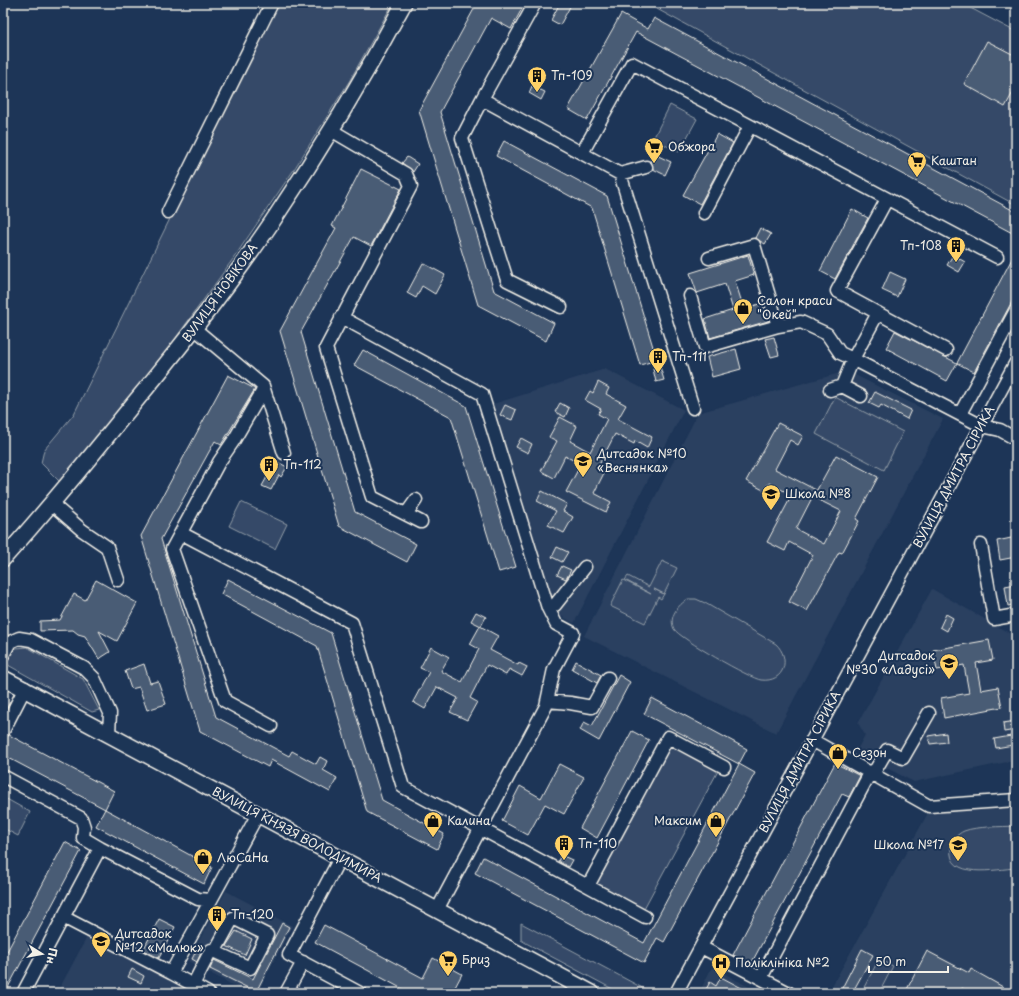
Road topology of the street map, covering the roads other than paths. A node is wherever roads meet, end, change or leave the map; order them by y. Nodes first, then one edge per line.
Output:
1 (272, 3) edge
2 (404, 3) edge
3 (535, 3) edge
4 (482, 99) junction
5 (750, 126) junction
6 (331, 130) junction
7 (582, 153) junction
8 (646, 167) dead end
9 (620, 174) junction
10 (887, 199) junction
11 (168, 212) dead end
12 (704, 212) dead end
13 (997, 257) dead end
14 (709, 258) dead end
15 (690, 296) dead end
16 (560, 307) dead end
17 (875, 308) junction
18 (1016, 310) edge
19 (342, 317) junction
20 (778, 326) junction
21 (195, 329) junction
22 (946, 350) dead end
23 (853, 360) junction
24 (1016, 362) edge
25 (263, 386) junction
26 (842, 386) junction
27 (830, 390) dead end
28 (861, 396) dead end
29 (693, 408) dead end
30 (960, 414) junction
31 (982, 426) junction
32 (1016, 439) edge
33 (284, 453) dead end
34 (416, 500) dead end
35 (52, 504) junction
36 (406, 514) junction
37 (421, 522) dead end
38 (181, 533) junction
39 (981, 545) dead end
40 (3, 558) edge
41 (585, 567) dead end
42 (118, 580) dead end
43 (548, 608) junction
44 (1016, 615) edge
45 (3, 655) edge
46 (3, 678) edge
47 (608, 678) dead end
48 (25, 688) junction
49 (547, 702) junction
50 (929, 713) dead end
51 (271, 726) dead end
52 (3, 731) edge
53 (109, 734) junction
54 (812, 740) junction
55 (724, 767) dead end
56 (870, 773) junction
57 (3, 776) edge
58 (1016, 800) edge
59 (258, 814) junction
60 (480, 829) junction
61 (100, 848) junction
62 (340, 858) junction
63 (588, 886) junction
64 (211, 900) junction
65 (437, 910) junction
66 (63, 917) junction
67 (644, 917) dead end
68 (701, 947) junction
69 (215, 951) junction
70 (303, 962) junction
71 (171, 973) junction
72 (761, 978) junction
73 (193, 985) junction
74 (23, 993) edge
75 (208, 993) edge
76 (286, 993) edge
77 (360, 993) edge
78 (592, 993) edge
79 (676, 993) edge
80 (789, 993) edge

1 - 11 street
2 - 6 main road, ВУЛИЦЯ НОВІКОВА
3 - 4 street
4 - 7 street
4 - 16 street
5 - 7 street
5 - 10 street
5 - 12 street
6 - 19 street
6 - 21 main road, ВУЛИЦЯ НОВІКОВА
7 - 9 street
8 - 9 street
9 - 29 street
10 - 13 street
10 - 17 street
14 - 20 street
15 - 20 street
17 - 22 street
17 - 23 street
18 - 30 street
19 - 36 street
19 - 43 street
20 - 23 street
21 - 25 street
21 - 35 main road, ВУЛИЦЯ НОВІКОВА
23 - 26 street
23 - 30 street
24 - 31 street, ВУЛИЦЯ ДМИТРА СІРИКА
25 - 33 street
25 - 38 street
26 - 27 street
26 - 28 street
30 - 31 street
31 - 32 street
31 - 54 street, ВУЛИЦЯ ДМИТРА СІРИКА
34 - 36 street
35 - 40 main road, ВУЛИЦЯ НОВІКОВА
35 - 42 street
36 - 37 street
38 - 51 street
38 - 60 street
39 - 44 street
41 - 43 street
43 - 49 street
45 - 53 street
46 - 48 main road, ВУЛИЦЯ КНЯЗЯ ВОЛОДИМИРА
47 - 49 street
48 - 52 street
48 - 53 main road, ВУЛИЦЯ КНЯЗЯ ВОЛОДИМИРА
49 - 60 street
50 - 56 street
53 - 59 main road, ВУЛИЦЯ КНЯЗЯ ВОЛОДИМИРА
54 - 56 street
54 - 68 street, ВУЛИЦЯ ДМИТРА СІРИКА
55 - 63 street
56 - 58 street
56 - 72 street
57 - 61 street
59 - 62 main road, ВУЛИЦЯ КНЯЗЯ ВОЛОДИМИРА
59 - 64 street
60 - 63 street
60 - 65 street
61 - 64 street
61 - 66 street
62 - 65 main road, ВУЛИЦЯ КНЯЗЯ ВОЛОДИМИРА
62 - 70 street
63 - 67 street
64 - 71 street
65 - 78 main road, ВУЛИЦЯ КНЯЗЯ ВОЛОДИМИРА
66 - 71 street
66 - 74 street
68 - 72 street
68 - 79 street, ВУЛИЦЯ ДМИТРА СІРИКА
69 - 69 street
69 - 73 street
70 - 76 street
70 - 77 street
71 - 73 street
72 - 80 street
73 - 75 street

